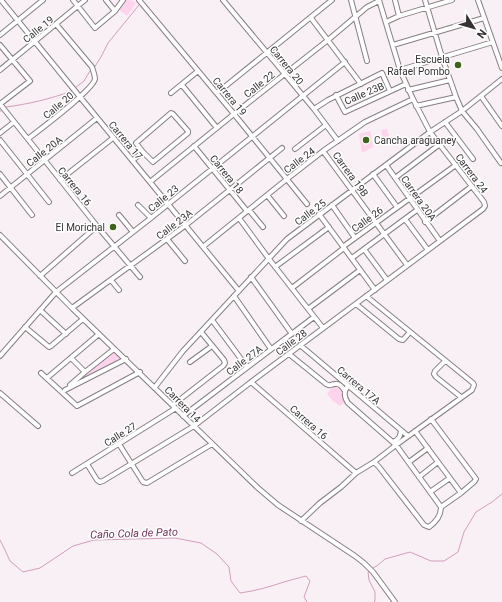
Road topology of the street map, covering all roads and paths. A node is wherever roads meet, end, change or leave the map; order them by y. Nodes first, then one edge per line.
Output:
1 (1, 0) edge
2 (43, 0) edge
3 (73, 0) edge
4 (85, 0) edge
5 (106, 0) edge
6 (123, 0) edge
7 (139, 0) edge
8 (223, 0) edge
9 (332, 0) edge
10 (351, 0) edge
11 (395, 0) edge
12 (425, 0) edge
13 (452, 0) edge
14 (478, 0) edge
15 (379, 1) edge
16 (78, 6) junction
17 (428, 7) junction
18 (115, 11) junction
19 (400, 16) junction
20 (356, 17) junction
21 (311, 18) junction
22 (484, 18) junction
23 (18, 20) junction
24 (386, 22) junction
25 (56, 24) junction
26 (435, 33) junction
27 (0, 35) edge
28 (328, 40) junction
29 (35, 41) junction
30 (493, 42) junction
31 (0, 45) edge
32 (393, 45) junction
33 (267, 53) junction
34 (442, 57) junction
35 (12, 60) junction
36 (367, 61) dead end
37 (345, 62) junction
38 (502, 68) edge
39 (0, 70) edge
40 (400, 70) junction
41 (198, 71) junction
42 (285, 74) junction
43 (502, 79) edge
44 (450, 80) junction
45 (361, 84) junction
46 (406, 84) junction
47 (182, 85) junction
48 (408, 90) junction
49 (390, 91) junction
50 (171, 93) dead end
51 (217, 94) junction
52 (336, 95) junction
53 (302, 96) junction
54 (481, 96) junction
55 (80, 97) junction
56 (456, 97) junction
57 (412, 100) junction
58 (0, 104) edge
59 (416, 106) junction
60 (314, 109) junction
61 (462, 111) junction
62 (234, 114) junction
63 (97, 118) junction
64 (14, 122) junction
65 (445, 122) junction
66 (326, 125) junction
67 (502, 126) edge
68 (217, 128) junction
69 (430, 132) junction
70 (0, 133) edge
71 (252, 136) junction
72 (113, 138) junction
73 (28, 139) junction
74 (0, 140) edge
75 (338, 141) junction
76 (440, 144) junction
77 (194, 146) junction
78 (282, 148) dead end
79 (295, 149) dead end
80 (324, 151) junction
81 (143, 152) junction
82 (270, 158) junction
83 (473, 159) dead end
84 (45, 160) junction
85 (133, 160) junction
86 (501, 163) edge
87 (386, 165) junction
88 (456, 165) junction
89 (212, 169) junction
90 (0, 174) edge
91 (27, 174) junction
92 (373, 174) junction
93 (395, 178) junction
94 (287, 179) junction
95 (60, 180) junction
96 (150, 182) junction
97 (472, 186) junction
98 (11, 187) junction
99 (230, 190) junction
100 (352, 190) junction
101 (267, 195) junction
102 (0, 196) edge
103 (409, 198) junction
104 (48, 202) dead end
105 (169, 204) junction
106 (307, 204) dead end
107 (138, 205) dead end
108 (332, 205) junction
109 (485, 206) joint
110 (397, 207) junction
111 (248, 210) junction
112 (417, 210) junction
113 (319, 214) junction
114 (32, 215) dead end
115 (119, 216) dead end
116 (284, 216) dead end
117 (151, 218) junction
118 (239, 218) junction
119 (405, 219) junction
120 (376, 222) junction
121 (425, 222) junction
122 (186, 225) junction
123 (97, 226) junction
124 (263, 227) dead end
125 (328, 227) junction
126 (134, 232) junction
127 (384, 234) junction
128 (0, 235) edge
129 (355, 238) junction
130 (167, 239) junction
131 (440, 241) junction
132 (204, 246) junction
133 (115, 247) junction
134 (344, 248) junction
135 (364, 249) junction
136 (428, 250) junction
137 (352, 258) junction
138 (269, 259) junction
139 (185, 261) dead end
140 (407, 265) junction
141 (130, 266) junction
142 (275, 267) junction
143 (360, 270) junction
144 (40, 276) junction
145 (140, 277) dead end
146 (252, 277) junction
147 (111, 280) junction
148 (387, 280) junction
149 (292, 288) junction
150 (119, 290) dead end
151 (239, 290) junction
152 (375, 290) junction
153 (56, 292) junction
154 (234, 296) junction
155 (366, 296) junction
156 (356, 304) junction
157 (72, 308) junction
158 (308, 309) junction
159 (40, 310) junction
160 (314, 317) junction
161 (83, 319) junction
162 (212, 320) junction
163 (25, 327) junction
164 (323, 328) junction
165 (201, 332) junction
166 (410, 332) junction
167 (66, 334) junction
168 (99, 334) junction
169 (292, 334) junction
170 (300, 345) junction
171 (212, 346) junction
172 (114, 348) junction
173 (271, 349) junction
174 (289, 354) junction
175 (0, 356) edge
176 (71, 358) junction
177 (126, 359) junction
178 (445, 361) junction
179 (190, 362) dead end
180 (247, 367) junction
181 (85, 372) junction
182 (140, 372) junction
183 (41, 373) dead end
184 (335, 375) junction
185 (47, 378) junction
186 (251, 382) junction
187 (334, 384) junction
188 (348, 386) junction
189 (155, 387) junction
190 (64, 391) junction
191 (345, 391) junction
192 (0, 393) edge
193 (462, 397) junction
194 (174, 407) junction
195 (183, 416) junction
196 (431, 419) junction
197 (38, 426) dead end
198 (194, 426) junction
199 (401, 431) junction
200 (415, 431) junction
201 (408, 436) junction
202 (395, 443) junction
203 (119, 444) junction
204 (212, 444) junction
205 (428, 448) junction
206 (374, 462) junction
207 (409, 462) junction
208 (438, 462) junction
209 (132, 463) junction
210 (87, 464) junction
211 (72, 473) dead end
212 (356, 474) junction
213 (419, 477) junction
214 (450, 478) junction
215 (430, 492) junction
216 (461, 493) junction
217 (441, 507) junction
218 (301, 521) junction
219 (395, 602) edge

1 - 23 street, Carrera 17
2 - 23 street
3 - 16 street
4 - 16 street, Calle 19
5 - 18 street
6 - 18 street
7 - 41 street, Carrera 19
8 - 33 street, Carrera 20
9 - 21 street
10 - 20 street
11 - 19 street
12 - 17 street
13 - 17 street
14 - 22 street
15 - 20 street, Calle 22
15 - 24 street, Carrera 24
16 - 18 street
16 - 25 street, Calle 19
17 - 19 street
17 - 26 street
19 - 24 street
20 - 28 street, Calle 22
20 - 36 street
21 - 28 street
21 - 33 street
22 - 26 street
22 - 30 street
23 - 27 street
23 - 29 street, Carrera 17
24 - 32 street, Carrera 24
25 - 29 street, Calle 19
25 - 55 street, Calle 20
26 - 32 street
26 - 34 street
28 - 37 street
28 - 42 street, Calle 22
29 - 35 street, Calle 19
29 - 55 street, Carrera 17
30 - 34 street
30 - 38 street
31 - 35 street
32 - 40 street, Carrera 24
33 - 42 street, Carrera 20
33 - 51 street
34 - 40 street
34 - 44 street
35 - 39 street, Calle 19
35 - 58 street
37 - 45 street
37 - 53 street, Calle 23
40 - 46 street, Carrera 24
41 - 47 street
41 - 51 street, Carrera 19
42 - 53 street, Carrera 20
42 - 62 street, Calle 22
43 - 54 street, Calle 25
44 - 48 street
44 - 56 street
45 - 49 street
45 - 52 street
46 - 48 street, Carrera 24
46 - 49 street, Calle 23B
47 - 50 street
47 - 68 street
48 - 57 street, Carrera 24
49 - 52 street, Calle 23B
51 - 62 street, Carrera 19
52 - 60 street
53 - 60 street, Carrera 20
53 - 71 street, Calle 23
54 - 61 street, Calle 25
54 - 67 street
55 - 63 street, Carrera 17
55 - 73 street, Calle 20
56 - 59 street
56 - 61 street
57 - 59 street, Carrera 24
57 - 75 street, Calle 24
58 - 64 street, Carrera 16
59 - 69 street, Carrera 24
60 - 66 street, Carrera 20
61 - 65 street, Calle 25
61 - 86 street
62 - 68 street, Calle 22
62 - 71 street, Carrera 19
63 - 72 street, Carrera 17
63 - 84 street, Calle 20A
64 - 70 street
64 - 73 street, Carrera 16
65 - 69 street, Calle 25
65 - 83 street
66 - 75 street, Carrera 20
66 - 79 street
68 - 77 street, Calle 22
69 - 76 street, Carrera 24
69 - 87 street, Calle 25
71 - 82 street, Carrera 19
71 - 89 street, Calle 23
72 - 85 street, Carrera 17
72 - 95 street
73 - 84 street, Carrera 16
74 - 91 street
75 - 80 street, Calle 24
76 - 88 street, Carrera 24
76 - 93 street
77 - 89 street, Carrera 18
77 - 96 street, Calle 22
78 - 82 street, Calle 23A
80 - 94 street, Calle 24
80 - 100 street, Carrera 19B
81 - 81 street
81 - 85 street
82 - 94 street, Carrera 19
82 - 99 street, Calle 23A
84 - 91 street, Calle 20A
84 - 95 street, Carrera 16
85 - 96 street, Carrera 17
87 - 92 street, Calle 25
87 - 93 street, Carrera 20A
88 - 97 street, Carrera 24
88 - 103 street, Calle 26
89 - 99 street, Carrera 18
89 - 105 street, Calle 23
90 - 98 street
91 - 98 street, Calle 20A
91 - 104 street
92 - 100 street, Calle 25
92 - 110 street
93 - 103 street, Carrera 20A
94 - 101 street, Calle 24
94 - 106 street, Carrera 19
95 - 123 street, Carrera 16
96 - 105 street, Carrera 17
97 - 109 street, Carrera 24
97 - 121 street
98 - 102 street, Calle 20A
98 - 114 street
99 - 111 street, Carrera 18
99 - 122 street, Calle 23A
100 - 108 street, Calle 25
100 - 120 street, Carrera 19B
101 - 111 street, Calle 24
101 - 116 street
103 - 110 street, Calle 26
103 - 112 street, Carrera 20A
105 - 117 street, Calle 23
105 - 122 street, Carrera 17
107 - 117 street
108 - 113 street, Calle 25
108 - 129 street
109 - 131 street, Calle 28
110 - 120 street, Calle 26
111 - 118 street, Calle 24
111 - 124 street, Carrera 18
112 - 119 street
112 - 121 street, Carrera 20A
113 - 125 street
113 - 138 street, Calle 25
115 - 126 street
117 - 126 street, Calle 23
118 - 132 street, Calle 24
118 - 138 street
119 - 127 street
119 - 136 street
120 - 127 street, Carrera 19B
120 - 129 street, Calle 26
121 - 131 street, Carrera 20A
122 - 130 street, Calle 23A
122 - 132 street, Carrera 17
123 - 133 street, Carrera 16
123 - 144 street
125 - 134 street
125 - 142 street
126 - 133 street, Calle 23
127 - 135 street
127 - 140 street, Carrera 19B
128 - 144 street, Carrera 14
129 - 134 street, Calle 26
130 - 139 street
130 - 141 street, Calle 23A
131 - 136 street, Calle 28
132 - 151 street, Carrera 17
133 - 141 street, Carrera 16
133 - 153 street, Calle 23
134 - 137 street
134 - 149 street, Calle 26
135 - 137 street
135 - 148 street
136 - 140 street, Calle 28
137 - 143 street
138 - 142 street
138 - 146 street, Calle 25
140 - 148 street, Calle 28
141 - 145 street, Carrera 16
141 - 147 street, Calle 23A
142 - 149 street
143 - 152 street
143 - 158 street
144 - 153 street, Carrera 14
146 - 151 street, Calle 25
146 - 169 street
147 - 150 street
147 - 157 street, Calle 23A
148 - 152 street, Calle 28
149 - 158 street
151 - 154 street, Calle 25
152 - 155 street, Calle 28
153 - 157 street, Carrera 14
153 - 159 street, Calle 23
154 - 162 street, Calle 25
154 - 173 street
155 - 156 street, Calle 28
155 - 166 street
156 - 164 street, Calle 28
156 - 166 street
157 - 161 street, Carrera 14
158 - 160 street
159 - 163 street, Calle 23
159 - 167 street
160 - 164 street
160 - 169 street, Calle 27A
161 - 167 street
161 - 168 street, Carrera 14
162 - 165 street, Calle 25
162 - 180 street
163 - 167 street
163 - 175 street, Calle 23
164 - 170 street, Calle 28
165 - 171 street
165 - 189 street, Calle 25
166 - 178 street
168 - 172 street, Carrera 14
168 - 176 street
169 - 173 street, Calle 27A
170 - 174 street, Calle 28
170 - 184 street, Carrera 17A
171 - 179 street
171 - 194 street, Calle 27
172 - 177 street, Carrera 14
172 - 181 street
173 - 180 street, Calle 27A
174 - 186 street, Calle 28
174 - 187 street
176 - 181 street
176 - 185 street
177 - 182 street, Carrera 14
177 - 190 street
178 - 193 street
178 - 193 street
180 - 195 street, Calle 27A
181 - 190 street
182 - 189 street, Carrera 14
182 - 190 street
183 - 185 street
184 - 187 street
184 - 188 street, Carrera 17A
185 - 190 street
186 - 198 street, Calle 28
186 - 212 street, Carrera 16
187 - 191 street
188 - 191 street
188 - 199 street, Carrera 17A
189 - 194 street, Carrera 14
191 - 202 street
192 - 197 street
193 - 196 street
194 - 195 street, Carrera 14
194 - 203 street, Calle 27
195 - 198 street, Carrera 14
196 - 200 street
196 - 216 street
198 - 204 street, Carrera 14
198 - 209 street, Calle 28
199 - 201 street, Carrera 17A
199 - 202 street
200 - 201 street
200 - 205 street
201 - 202 street
202 - 206 street
202 - 207 street
203 - 209 street
203 - 210 street, Calle 27
204 - 209 street
204 - 218 street, Carrera 14
205 - 207 street
205 - 208 street
206 - 212 street
206 - 217 street
207 - 213 street
208 - 213 street
208 - 214 street
209 - 210 street, Calle 28
210 - 211 street, Calle 27
212 - 218 street
213 - 215 street
214 - 215 street
214 - 216 street
215 - 217 street
216 - 217 street
218 - 219 street, Carrera 14

